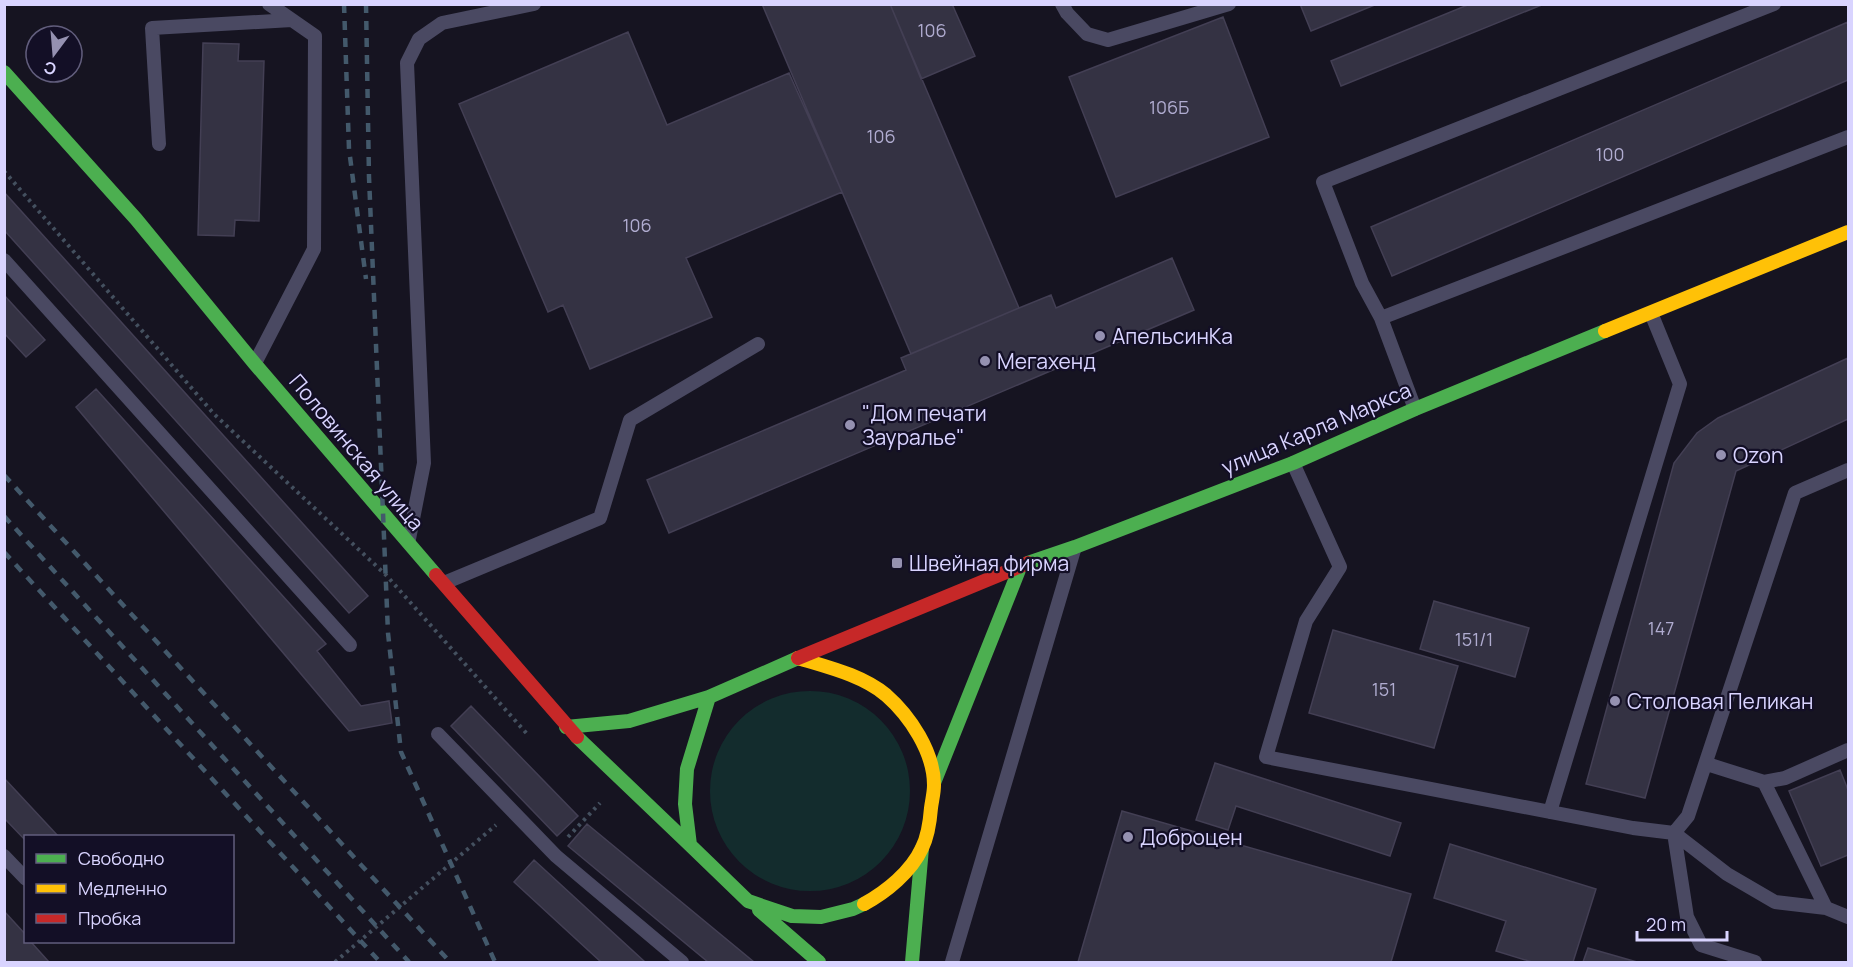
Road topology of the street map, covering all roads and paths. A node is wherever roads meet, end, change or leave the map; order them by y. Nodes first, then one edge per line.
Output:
1 (269, 4) edge
2 (534, 4) edge
3 (1062, 4) edge
4 (1229, 4) edge
5 (1774, 4) edge
6 (292, 20) junction
7 (4, 72) edge
8 (1848, 137) edge
9 (159, 144) dead end
10 (4, 171) edge
11 (1848, 232) edge
12 (4, 260) edge
13 (1651, 313) junction
14 (1382, 318) junction
15 (758, 344) dead end
16 (255, 364) junction
17 (1415, 410) junction
18 (1293, 463) junction
19 (1848, 470) edge
20 (408, 544) junction
21 (1075, 547) junction
22 (1021, 565) junction
23 (442, 584) junction
24 (350, 645) dead end
25 (798, 658) junction
26 (709, 697) junction
27 (566, 727) junction
28 (438, 734) dead end
29 (535, 741) dead end
30 (1848, 750) edge
31 (1707, 764) junction
32 (1764, 782) junction
33 (934, 783) junction
34 (592, 795) dead end
35 (600, 803) junction
36 (513, 811) junction
37 (609, 811) dead end
38 (1550, 812) junction
39 (1674, 833) junction
40 (690, 845) junction
41 (922, 848) junction
42 (552, 852) junction
43 (4, 856) edge
44 (24, 877) edge
45 (748, 901) junction
46 (1826, 909) junction
47 (1848, 917) edge
48 (335, 963) edge
49 (682, 963) edge
50 (819, 963) edge
51 (912, 963) edge
52 (952, 963) edge
53 (1755, 963) edge

1 - 6 lane
2 - 20 lane
3 - 4 lane
5 - 14 lane
6 - 9 lane
6 - 16 lane
7 - 16 main road, Половинская улица
8 - 14 lane
10 - 29 path
11 - 13 main road, улица Карла Маркса
12 - 24 lane
13 - 17 main road, улица Карла Маркса
13 - 38 lane
14 - 17 lane
15 - 23 lane
16 - 20 main road, Половинская улица
17 - 18 main road, улица Карла Маркса
18 - 21 main road, улица Карла Маркса
18 - 38 lane
19 - 31 lane
20 - 23 main road, Половинская улица
21 - 22 main road, улица Карла Маркса
21 - 52 lane
22 - 25 main road, улица Карла Маркса
22 - 33 main road
23 - 27 main road, Половинская улица
25 - 26 main road, улица Карла Маркса
25 - 33 main road
26 - 27 main road, улица Карла Маркса
26 - 40 main road
27 - 40 main road, Половинская улица
28 - 36 lane
30 - 32 lane
31 - 32 lane
31 - 39 lane
32 - 46 lane
33 - 41 main road
34 - 35 path
35 - 37 path
35 - 42 path
36 - 42 lane
36 - 48 path
38 - 39 lane
39 - 46 lane
39 - 53 lane
40 - 45 main road, Половинская улица
41 - 45 main road
41 - 51 main road
42 - 49 lane
43 - 44 lane
45 - 50 main road
46 - 47 lane

